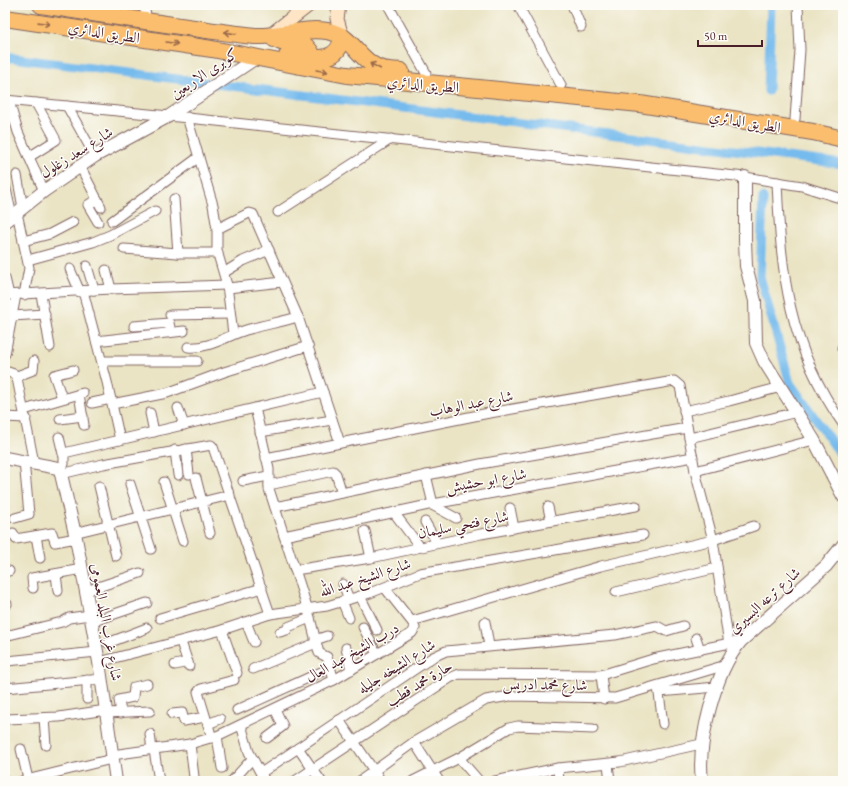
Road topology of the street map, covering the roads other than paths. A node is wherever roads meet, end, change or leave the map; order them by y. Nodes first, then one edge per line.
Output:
1 (41, 5) edge
2 (144, 5) edge
3 (310, 5) edge
4 (339, 5) edge
5 (388, 5) edge
6 (518, 5) edge
7 (572, 5) edge
8 (798, 5) edge
9 (5, 18) edge
10 (147, 22) junction
11 (582, 27) dead end
12 (269, 36) junction
13 (342, 36) junction
14 (256, 58) junction
15 (311, 58) junction
16 (426, 73) junction
17 (561, 85) junction
18 (7, 101) edge
19 (36, 103) junction
20 (66, 106) junction
21 (169, 116) junction
22 (187, 117) junction
23 (795, 119) junction
24 (843, 128) edge
25 (391, 139) junction
26 (843, 139) edge
27 (95, 156) junction
28 (29, 157) junction
29 (199, 157) junction
30 (80, 166) junction
31 (17, 175) dead end
32 (745, 177) junction
33 (777, 182) junction
34 (5, 185) edge
35 (44, 191) junction
36 (843, 198) edge
37 (174, 199) dead end
38 (155, 211) dead end
39 (278, 212) dead end
40 (14, 215) edge
41 (112, 221) dead end
42 (74, 222) dead end
43 (98, 222) dead end
44 (217, 230) junction
45 (23, 241) junction
46 (124, 249) dead end
47 (268, 250) junction
48 (178, 253) junction
49 (218, 253) junction
50 (28, 260) junction
51 (87, 266) dead end
52 (70, 269) dead end
53 (106, 270) dead end
54 (225, 272) junction
55 (5, 278) edge
56 (282, 282) junction
57 (227, 286) junction
58 (111, 289) junction
59 (94, 290) junction
60 (81, 291) junction
61 (41, 294) junction
62 (13, 295) edge
63 (45, 314) junction
64 (230, 314) junction
65 (170, 315) dead end
66 (12, 316) junction
67 (298, 317) junction
68 (134, 326) dead end
69 (184, 331) dead end
70 (171, 332) junction
71 (233, 334) junction
72 (96, 342) junction
73 (308, 346) junction
74 (50, 347) dead end
75 (188, 347) dead end
76 (5, 354) edge
77 (34, 361) dead end
78 (102, 361) junction
79 (197, 361) dead end
80 (73, 370) dead end
81 (5, 371) edge
82 (17, 376) junction
83 (781, 387) junction
84 (323, 392) junction
85 (62, 398) junction
86 (111, 402) junction
87 (92, 403) dead end
88 (178, 408) dead end
89 (255, 408) junction
90 (684, 411) junction
91 (797, 412) junction
92 (150, 413) dead end
93 (25, 414) junction
94 (5, 417) edge
95 (60, 418) dead end
96 (332, 420) junction
97 (843, 424) edge
98 (184, 425) junction
99 (687, 428) junction
100 (154, 432) junction
101 (260, 432) junction
102 (59, 437) dead end
103 (689, 438) junction
104 (120, 440) junction
105 (814, 440) junction
106 (340, 443) junction
107 (186, 449) junction
108 (175, 450) junction
109 (63, 454) junction
110 (693, 457) junction
111 (5, 458) edge
112 (266, 458) junction
113 (29, 462) junction
114 (696, 471) junction
115 (60, 472) junction
116 (178, 475) dead end
117 (426, 475) junction
118 (268, 480) junction
119 (243, 481) dead end
120 (164, 482) dead end
121 (130, 484) dead end
122 (99, 486) dead end
123 (342, 493) junction
124 (230, 495) junction
125 (843, 496) edge
126 (202, 502) junction
127 (433, 504) junction
128 (636, 506) dead end
129 (275, 507) junction
130 (548, 507) dead end
131 (510, 508) dead end
132 (172, 509) junction
133 (395, 514) junction
134 (140, 517) junction
135 (14, 518) dead end
136 (456, 518) dead end
137 (551, 521) junction
138 (425, 522) dead end
139 (108, 525) junction
140 (754, 526) dead end
141 (514, 528) junction
142 (365, 531) dead end
143 (14, 533) dead end
144 (210, 533) dead end
145 (643, 535) dead end
146 (36, 536) junction
147 (75, 536) junction
148 (284, 536) junction
149 (714, 540) junction
150 (183, 541) dead end
151 (437, 543) junction
152 (843, 544) edge
153 (420, 547) junction
154 (151, 549) dead end
155 (116, 556) dead end
156 (40, 558) dead end
157 (371, 558) junction
158 (717, 568) junction
159 (82, 569) junction
160 (295, 570) junction
161 (140, 572) dead end
162 (56, 574) junction
163 (344, 584) dead end
164 (33, 588) dead end
165 (262, 588) junction
166 (385, 588) junction
167 (58, 591) dead end
168 (86, 591) junction
169 (616, 592) dead end
170 (360, 596) junction
171 (345, 600) junction
172 (147, 603) dead end
173 (270, 614) junction
174 (309, 614) junction
175 (91, 618) junction
176 (160, 618) dead end
177 (349, 618) dead end
178 (246, 622) junction
179 (412, 622) junction
180 (484, 622) dead end
181 (683, 626) dead end
182 (363, 627) dead end
183 (147, 628) dead end
184 (222, 630) junction
185 (378, 630) dead end
186 (283, 633) dead end
187 (5, 636) edge
188 (327, 636) dead end
189 (696, 638) dead end
190 (120, 639) junction
191 (316, 641) junction
192 (181, 642) junction
193 (254, 642) dead end
194 (735, 642) junction
195 (108, 643) dead end
196 (489, 646) junction
197 (346, 648) dead end
198 (700, 650) junction
199 (377, 654) junction
200 (122, 656) junction
201 (98, 657) junction
202 (7, 661) dead end
203 (176, 665) dead end
204 (726, 665) junction
205 (330, 668) junction
206 (253, 669) dead end
207 (351, 670) junction
208 (601, 675) junction
209 (102, 679) junction
210 (86, 680) junction
211 (334, 680) junction
212 (147, 684) dead end
213 (717, 687) junction
214 (5, 688) edge
215 (658, 688) junction
216 (87, 699) dead end
217 (604, 699) junction
218 (275, 709) junction
219 (237, 710) dead end
220 (150, 711) dead end
221 (107, 712) junction
222 (121, 713) junction
223 (172, 714) dead end
224 (44, 718) junction
225 (5, 719) edge
226 (220, 719) dead end
227 (206, 720) junction
228 (339, 720) junction
229 (663, 724) dead end
230 (241, 725) junction
231 (594, 729) dead end
232 (150, 734) dead end
233 (215, 737) junction
234 (267, 738) dead end
235 (353, 741) junction
236 (414, 742) junction
237 (190, 744) junction
238 (701, 744) junction
239 (46, 745) dead end
240 (298, 748) junction
241 (21, 749) dead end
242 (153, 750) junction
243 (112, 757) junction
244 (460, 758) junction
245 (252, 759) junction
246 (608, 764) junction
247 (222, 768) dead end
248 (558, 768) junction
249 (312, 769) junction
250 (374, 771) junction
251 (433, 772) junction
252 (194, 777) dead end
253 (263, 777) edge
254 (43, 778) edge
255 (25, 780) edge
256 (234, 780) edge
257 (116, 781) edge
258 (159, 781) edge
259 (294, 781) edge
260 (321, 781) edge
261 (360, 781) edge
262 (381, 781) edge
263 (413, 781) edge
264 (440, 781) edge
265 (479, 781) edge
266 (496, 781) edge
267 (559, 781) edge
268 (610, 781) edge
269 (702, 781) edge

1 - 10 highway, الطريق الدائري
2 - 10 street
3 - 12 main road
4 - 13 main road
5 - 16 street
6 - 17 street
7 - 11 street
8 - 23 street
9 -> 14 highway, الطريق الدائري
12 -> 10 highway, الطريق الدائري
12 - 13 highway, الطريق الدائري
12 - 15 highway
13 - 15 highway
16 -> 13 highway, الطريق الدائري
14 - 15 highway
14 - 21 street, كوبرى الاربعين
14 -> 26 highway, الطريق الدائري
16 - 17 highway, الطريق الدائري
17 - 23 highway, الطريق الدائري
18 - 19 street
18 - 28 street
19 - 20 street
19 - 28 street
20 - 21 street
20 - 27 street
21 - 22 street
21 - 27 street, شارع سعد زغلول
22 - 25 street
22 - 29 street
23 - 24 highway, الطريق الدائري
25 - 32 street
25 - 39 street
27 - 30 street, شارع سعد زغلول
28 - 35 street
29 - 41 street
29 - 44 street
30 - 35 street, شارع سعد زغلول
30 - 43 street
31 - 40 street
32 - 33 street
32 - 83 street
33 - 36 street
33 - 97 street
34 - 40 street
35 - 40 street, شارع سعد زغلول
37 - 48 street
38 - 50 street
40 - 45 street
42 - 45 street
44 - 47 street
44 - 49 street
45 - 50 street
46 - 48 street
47 - 54 street
47 - 56 street
48 - 49 street
49 - 54 street
50 - 62 street
51 - 59 street
52 - 60 street
53 - 58 street
54 - 57 street
55 - 62 street
56 - 57 street
56 - 67 street
57 - 58 street
57 - 64 street
58 - 59 street
59 - 60 street
60 - 61 street
60 - 72 street
61 - 62 street
61 - 63 street
62 - 66 street
63 - 66 street
63 - 74 street
64 - 65 street
64 - 71 street
66 - 76 street
67 - 71 street
67 - 73 street
68 - 70 street
69 - 70 street
70 - 72 street
71 - 75 street
72 - 78 street
73 - 84 street
73 - 86 street
77 - 82 street
78 - 79 street
78 - 86 street
80 - 85 street
81 - 82 street
82 - 93 street
83 - 90 street
83 - 91 street
84 - 89 street
84 - 96 street
85 - 93 street
85 - 95 street
86 - 87 street
86 - 104 street
88 - 98 street
89 - 98 street
89 - 101 street
90 - 99 street
90 - 106 street, شارع عبد الوهاب
91 - 103 street
91 - 105 street
92 - 100 street
93 - 94 street
93 - 113 street
96 - 101 street
96 - 106 street
98 - 100 street
99 - 103 street
99 - 117 street
100 - 104 street
101 - 112 street
102 - 109 street
103 - 110 street
104 - 109 street
105 - 114 street
105 - 125 street
106 - 112 street, شارع عبد الوهاب
107 - 108 street
107 - 124 street
107 - 126 street
108 - 115 street
108 - 116 street
109 - 115 street
110 - 114 street
110 - 127 street, شارع ابو حشيش
111 - 113 street
112 - 118 street
113 - 115 street
113 - 135 street
114 - 149 street
115 - 147 street, شارع غرب البلد العمومى
117 - 123 street
117 - 127 street
118 - 119 street
118 - 123 street
118 - 129 street
120 - 132 street
121 - 134 street
122 - 139 street
123 - 129 street
124 - 126 street
124 - 165 street
126 - 132 street
126 - 144 street
127 - 133 street, شارع ابو حشيش
127 - 136 street
128 - 137 street, شارع فتحي سليمان
129 - 148 street
130 - 137 street
131 - 141 street
132 - 134 street
132 - 150 street
133 - 148 street, شارع ابو حشيش
133 - 153 street
134 - 139 street
134 - 154 street
137 - 141 street, شارع فتحي سليمان
138 - 151 street
139 - 147 street
139 - 155 street
140 - 149 street, درب الشيخ عبد العال
141 - 151 street, شارع فتحي سليمان
142 - 157 street
143 - 146 street
145 - 166 street, شارع الشيخ عبد الله
146 - 147 street
146 - 156 street
147 - 159 street, شارع غرب البلد العمومى
148 - 160 street
149 - 158 street
149 - 179 street, درب الشيخ عبد العال
151 - 153 street, شارع فتحي سليمان
152 - 194 street, شارع ترعه البسيري
153 - 157 street, شارع فتحي سليمان
157 - 160 street, شارع فتحي سليمان
158 - 169 street
158 - 194 street
159 - 162 street
159 - 168 street, شارع غرب البلد العمومى
160 - 174 street
161 - 168 street
162 - 164 street
162 - 167 street
163 - 171 street
165 - 173 street
165 - 176 street
166 - 170 street, شارع الشيخ عبد الله
166 - 179 street
168 - 175 street, شارع غرب البلد العمومى
170 - 171 street, شارع الشيخ عبد الله
170 - 185 street
171 - 174 street, شارع الشيخ عبد الله
171 - 177 street
172 - 175 street
173 - 174 street, شارع الشيخ عبد الله
173 - 178 street, شارع الشيخ عبد الله
174 - 186 street
174 - 191 street
175 - 187 street
175 - 201 street, شارع غرب البلد العمومى
178 - 184 street, شارع الشيخ عبد الله
178 - 193 street
179 - 199 street, درب الشيخ عبد العال
180 - 196 street
181 - 196 street, شارع الشيخه جليله
182 - 199 street
183 - 190 street
184 - 192 street, شارع الشيخ عبد الله
184 - 227 street
188 - 191 street
189 - 198 street
190 - 195 street
190 - 200 street
191 - 205 street
191 - 206 street
192 - 200 street, شارع الشيخ عبد الله
192 - 203 street
194 - 198 street, حارة محمد قطب
194 - 204 street, شارع ترعه البسيري
196 - 228 street, شارع الشيخه جليله
197 - 207 street
198 - 208 street, حارة محمد قطب
199 - 207 street, درب الشيخ عبد العال
200 - 201 street, شارع الشيخ عبد الله
201 - 202 street, شارع الشيخ عبد الله
201 - 209 street, شارع غرب البلد العمومى
204 - 213 street, شارع ترعه البسيري
204 - 215 street, شارع محمد ادريس
205 - 211 street
205 - 219 street
207 - 211 street, درب الشيخ عبد العال
208 - 217 street
208 - 235 street, حارة محمد قطب
209 - 210 street
209 - 221 street, شارع غرب البلد العمومى
210 - 214 street
210 - 216 street
211 - 218 street, درب الشيخ عبد العال
212 - 222 street
213 - 215 street
213 - 238 street, شارع ترعه البسيري
215 - 217 street, شارع محمد ادريس
215 - 229 street
217 - 236 street, شارع محمد ادريس
218 - 230 street, درب الشيخ عبد العال
218 - 234 street
220 - 222 street
221 - 222 street
221 - 224 street
221 - 243 street, شارع غرب البلد العمومى
223 - 227 street
224 - 225 street
224 - 239 street
226 - 227 street
227 - 233 street
228 - 235 street
228 - 240 street, شارع الشيخه جليله
230 - 233 street, درب الشيخ عبد العال
230 - 245 street
231 - 244 street
232 - 242 street
233 - 237 street, درب الشيخ عبد العال
233 - 247 street
235 - 249 street, حارة محمد قطب
235 - 250 street
236 - 250 street, شارع محمد ادريس
236 - 251 street
237 - 242 street, درب الشيخ عبد العال
237 - 252 street
238 - 246 street
238 - 269 street, شارع ترعه البسيري
240 - 249 street
240 - 253 street, شارع الشيخه جليله
241 - 255 street
242 - 243 street, درب الشيخ عبد العال
242 - 258 street
243 - 254 street, درب الشيخ عبد العال
243 - 257 street, شارع غرب البلد العمومى
244 - 251 street
244 - 265 street
245 - 253 street
245 - 256 street
246 - 248 street
246 - 268 street
248 - 266 street
248 - 267 street
249 - 259 street, حارة محمد قطب
249 - 260 street
250 - 261 street, شارع محمد ادريس
250 - 262 street
251 - 263 street
251 - 264 street
254 - 255 street, درب الشيخ عبد العال

